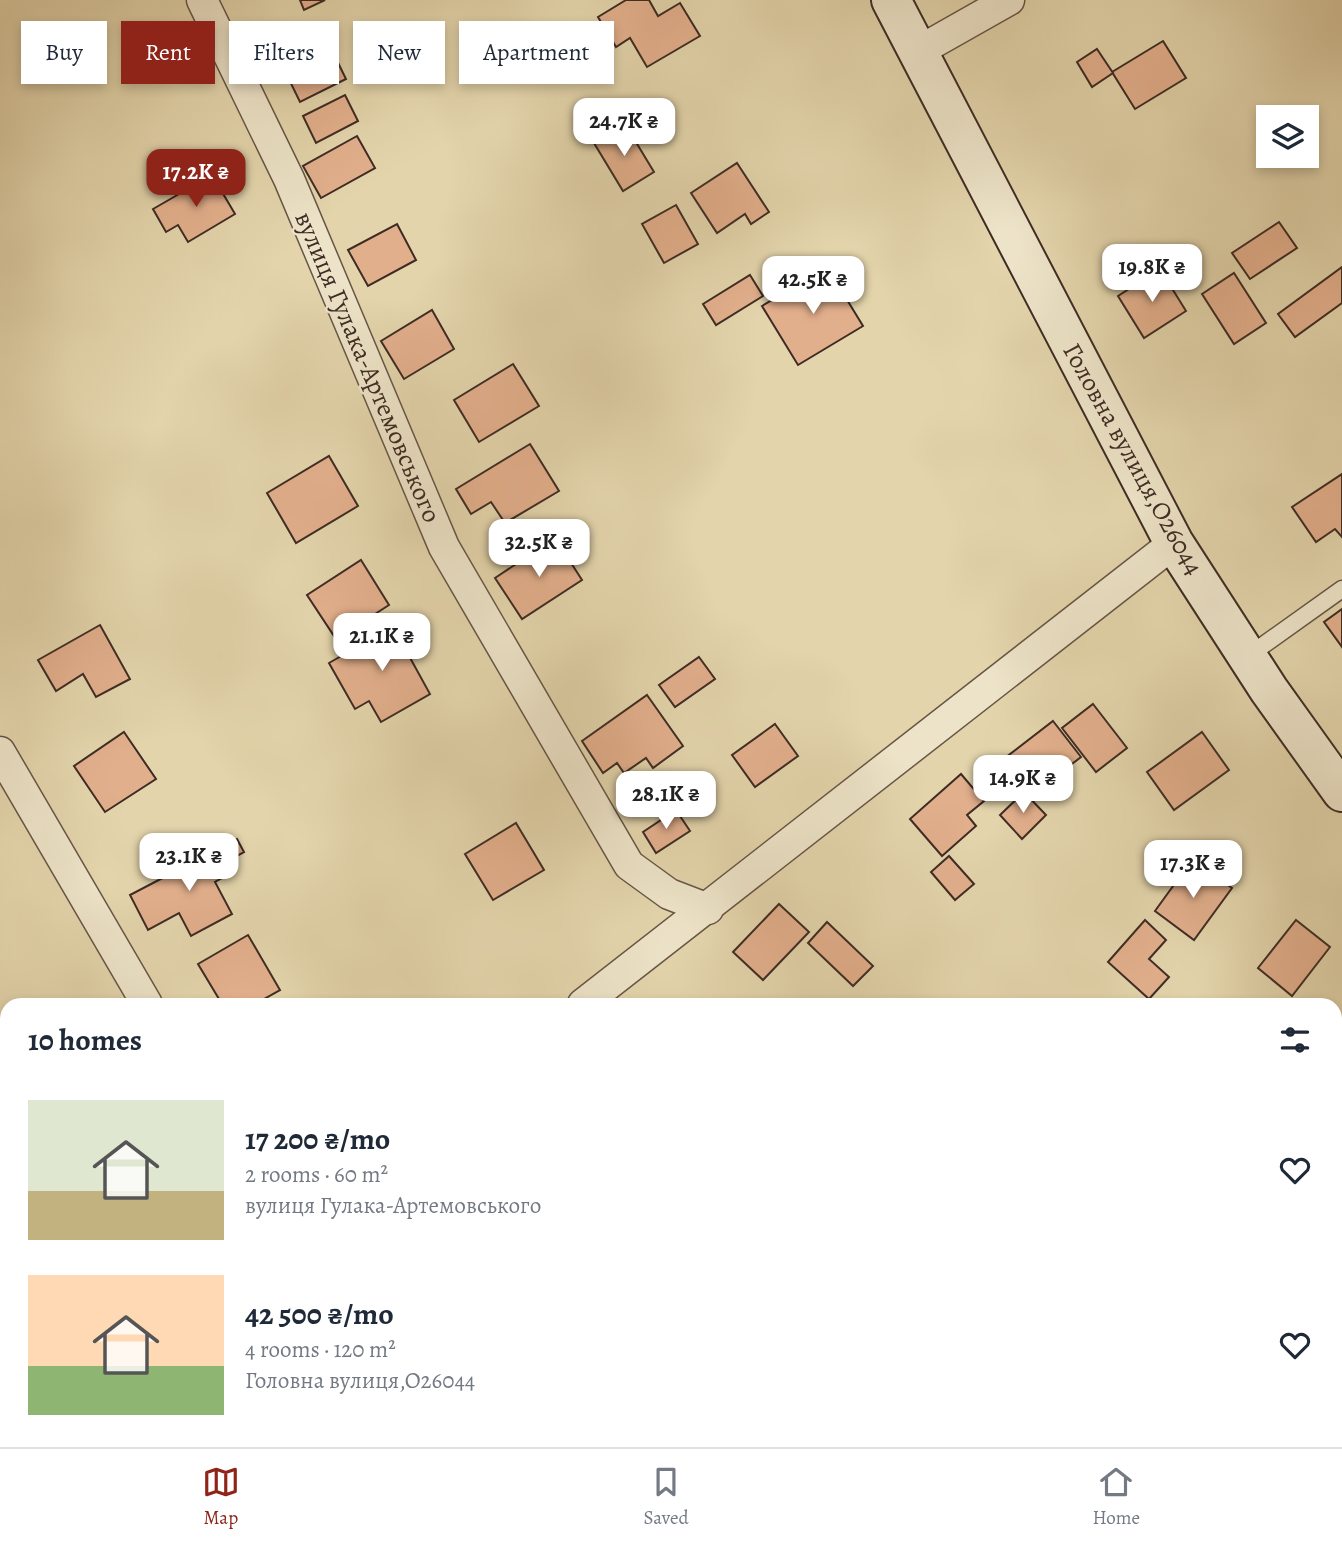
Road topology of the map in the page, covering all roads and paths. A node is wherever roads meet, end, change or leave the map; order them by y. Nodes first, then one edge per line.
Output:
1 (202, 0) edge
2 (891, 0) edge
3 (1009, 0) edge
4 (917, 52) junction
5 (1174, 542) junction
6 (1342, 589) edge
7 (1248, 656) junction
8 (0, 752) edge
9 (1342, 792) edge
10 (708, 909) junction
11 (144, 998) edge
12 (591, 998) edge

1 - 10 street, вулиця Гулака-Артемовського
2 - 4 main road, Головна вулиця,О26044
3 - 4 street
4 - 5 main road, Головна вулиця,О26044
5 - 7 main road, Головна вулиця,О26044
5 - 10 street
6 - 7 lane
7 - 9 main road, Головна вулиця,О26044
8 - 11 street
10 - 12 street

